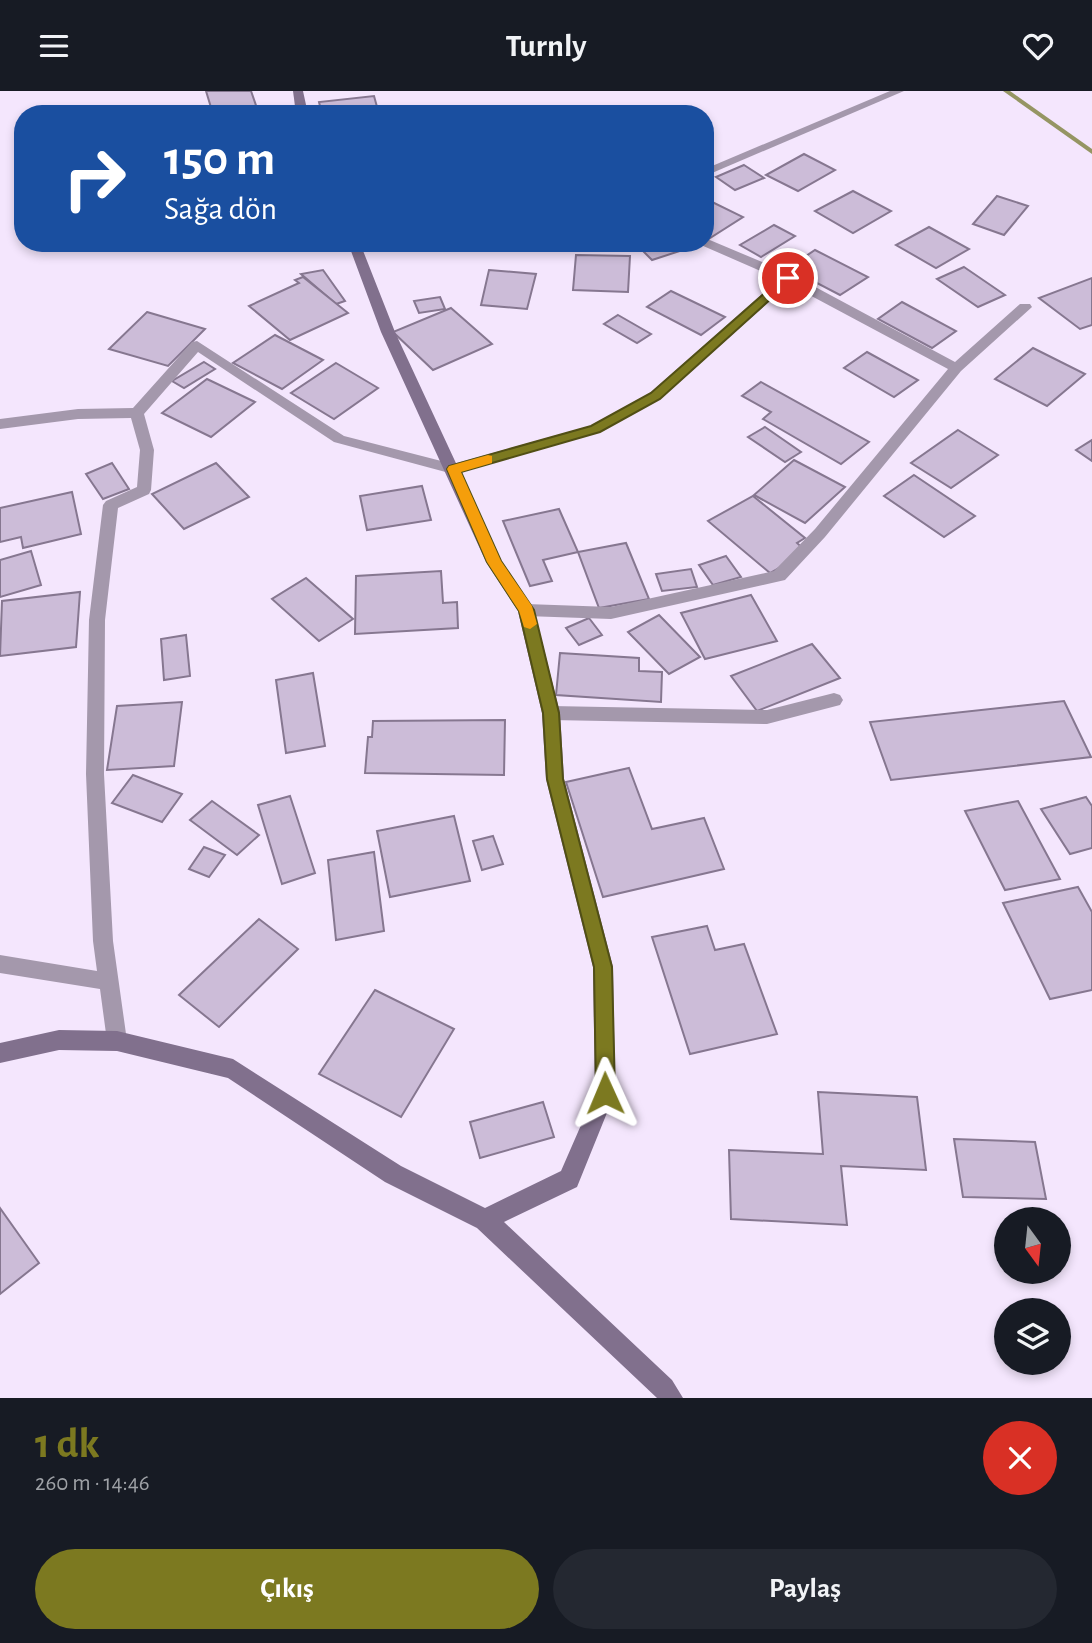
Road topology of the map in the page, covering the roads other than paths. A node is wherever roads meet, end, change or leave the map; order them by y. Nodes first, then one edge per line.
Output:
1 (899, 91) edge
2 (714, 169) edge
3 (714, 246) edge
4 (357, 252) edge
5 (788, 278) junction
6 (1025, 307) dead end
7 (956, 368) junction
8 (137, 413) junction
9 (0, 424) edge
10 (453, 469) junction
11 (526, 610) junction
12 (834, 700) dead end
13 (551, 713) junction
14 (0, 964) edge
15 (109, 982) junction
16 (117, 1041) junction
17 (0, 1053) edge
18 (485, 1220) junction
19 (671, 1398) edge

1 - 2 street
3 - 5 street
4 - 10 street
5 - 7 street
5 - 10 street
6 - 7 street
7 - 11 street
8 - 9 street
8 - 10 street
8 - 15 street
10 - 11 street
11 - 13 street
12 - 13 street
13 - 18 street
14 - 15 street
15 - 16 street
16 - 17 street
16 - 18 street
18 - 19 street

